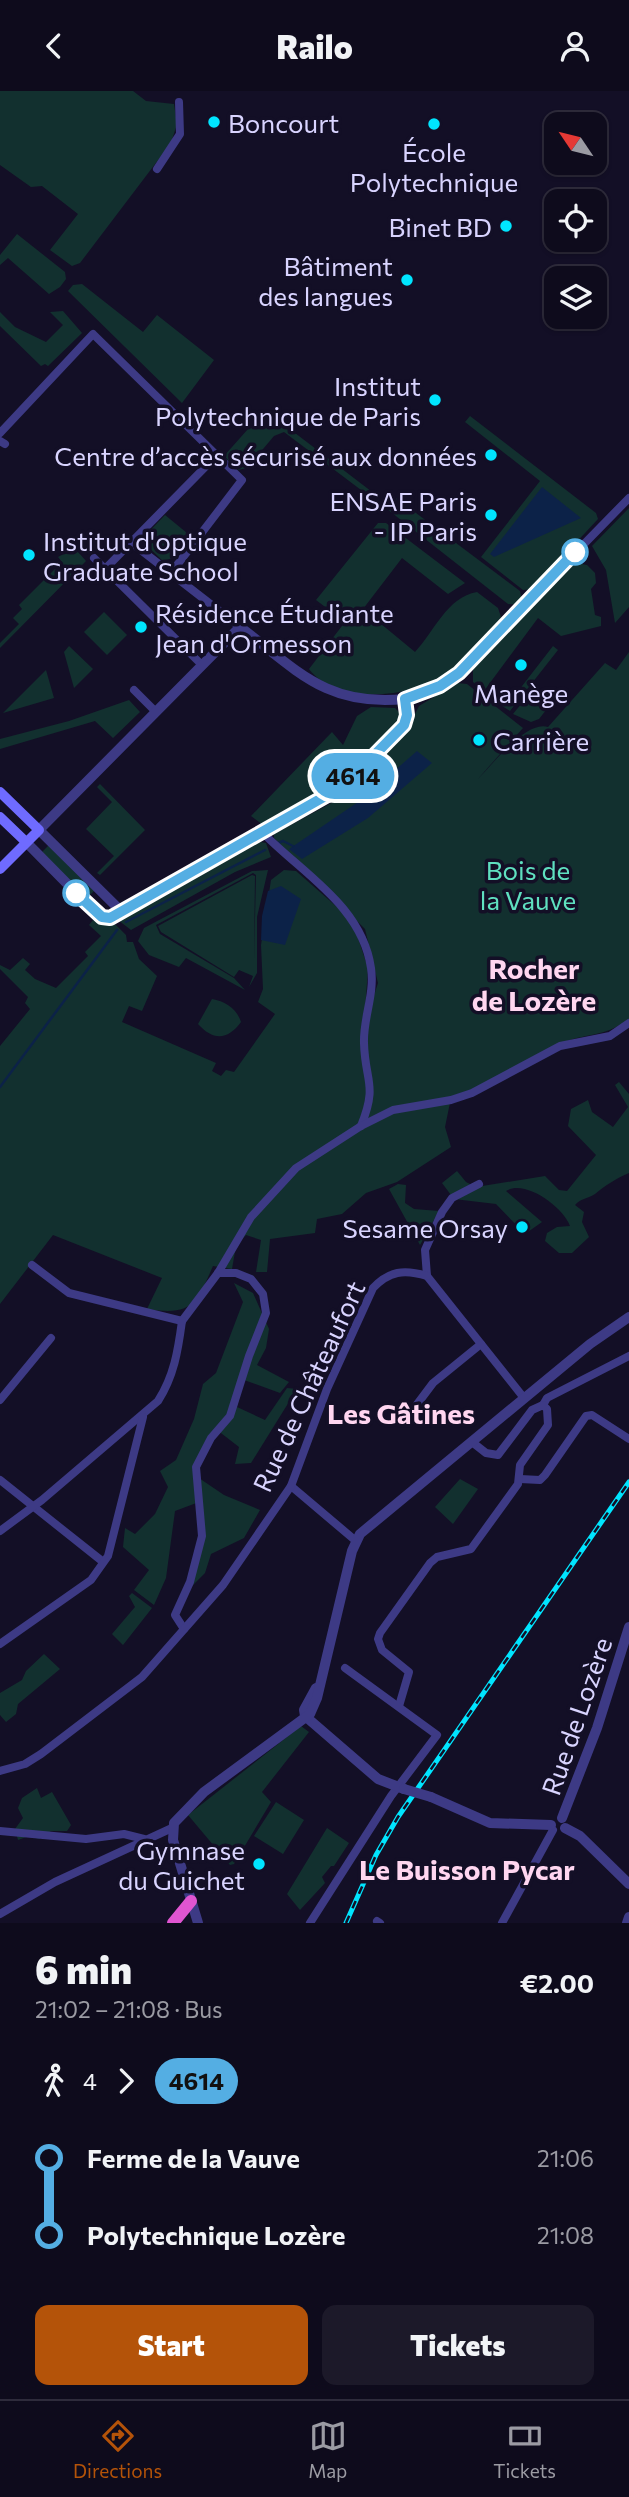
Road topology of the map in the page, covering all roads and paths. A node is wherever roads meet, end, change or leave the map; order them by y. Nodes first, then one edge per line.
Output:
1 (179, 102) dead end
2 (157, 169) dead end
3 (0, 433) edge
4 (217, 455) junction
5 (629, 498) edge
6 (137, 547) dead end
7 (94, 558) dead end
8 (105, 569) junction
9 (171, 573) junction
10 (240, 627) junction
11 (202, 665) junction
12 (134, 690) dead end
13 (405, 699) junction
14 (156, 712) junction
15 (0, 792) edge
16 (0, 817) edge
17 (39, 830) junction
18 (263, 833) junction
19 (26, 842) junction
20 (0, 869) edge
21 (121, 912) junction
22 (629, 1023) edge
23 (361, 1126) junction
24 (479, 1184) dead end
25 (32, 1265) dead end
26 (218, 1273) junction
27 (426, 1276) junction
28 (629, 1317) edge
29 (182, 1321) junction
30 (51, 1338) dead end
31 (481, 1344) junction
32 (629, 1356) edge
33 (524, 1398) junction
34 (0, 1400) edge
35 (543, 1405) junction
36 (412, 1411) dead end
37 (143, 1417) junction
38 (629, 1439) edge
39 (472, 1442) junction
40 (520, 1479) junction
41 (0, 1480) edge
42 (291, 1486) junction
43 (34, 1507) junction
44 (0, 1531) edge
45 (356, 1541) junction
46 (102, 1561) junction
47 (629, 1627) edge
48 (184, 1629) junction
49 (0, 1644) edge
50 (345, 1668) dead end
51 (399, 1706) junction
52 (305, 1716) junction
53 (0, 1771) edge
54 (401, 1788) junction
55 (564, 1823) junction
56 (552, 1827) junction
57 (173, 1828) junction
58 (0, 1831) edge
59 (144, 1839) junction
60 (629, 1884) edge
61 (191, 1901) junction
62 (0, 1915) edge
63 (629, 1917) edge
64 (173, 1923) edge
65 (198, 1923) edge
66 (310, 1923) edge
67 (502, 1923) edge
68 (627, 1923) edge

1 - 2 street
3 - 4 street
4 - 8 street
4 - 9 street
5 - 13 street
6 - 9 street
7 - 8 street
8 - 11 street
9 - 10 street
10 - 11 street
10 - 13 street
11 - 14 street
12 - 14 street
13 - 18 street
14 - 17 street
15 - 17 main road
16 - 19 main road
17 - 19 main road
17 - 21 street
18 - 21 street
18 - 23 street
19 - 20 main road
19 - 21 street
22 - 23 street
23 - 26 street
24 - 27 street
25 - 29 street
26 - 29 street
26 - 48 street
27 - 31 street
27 - 42 street, Rue de Châteaufort
28 - 33 street
29 - 37 street
30 - 34 street
31 - 33 street
31 - 36 street
32 - 35 street
33 - 39 street
35 - 39 street
35 - 40 street
37 - 43 street
37 - 46 street
38 - 40 street
39 - 45 street
40 - 51 street
41 - 43 street
42 - 45 street
42 - 48 street, Rue de Châteaufort
43 - 44 street
43 - 46 street
45 - 52 street
46 - 49 street
47 - 55 street, Rue de Lozère
48 - 53 street, Rue de Châteaufort
50 - 51 street
51 - 54 street
52 - 54 street
52 - 57 street
54 - 56 street, bridge
54 - 66 street
55 - 56 street
55 - 60 street
56 - 67 street, Rue de Lozère
57 - 59 street
57 - 61 street
58 - 59 street
59 - 62 street
61 - 64 highway
61 - 65 street
63 - 68 street

